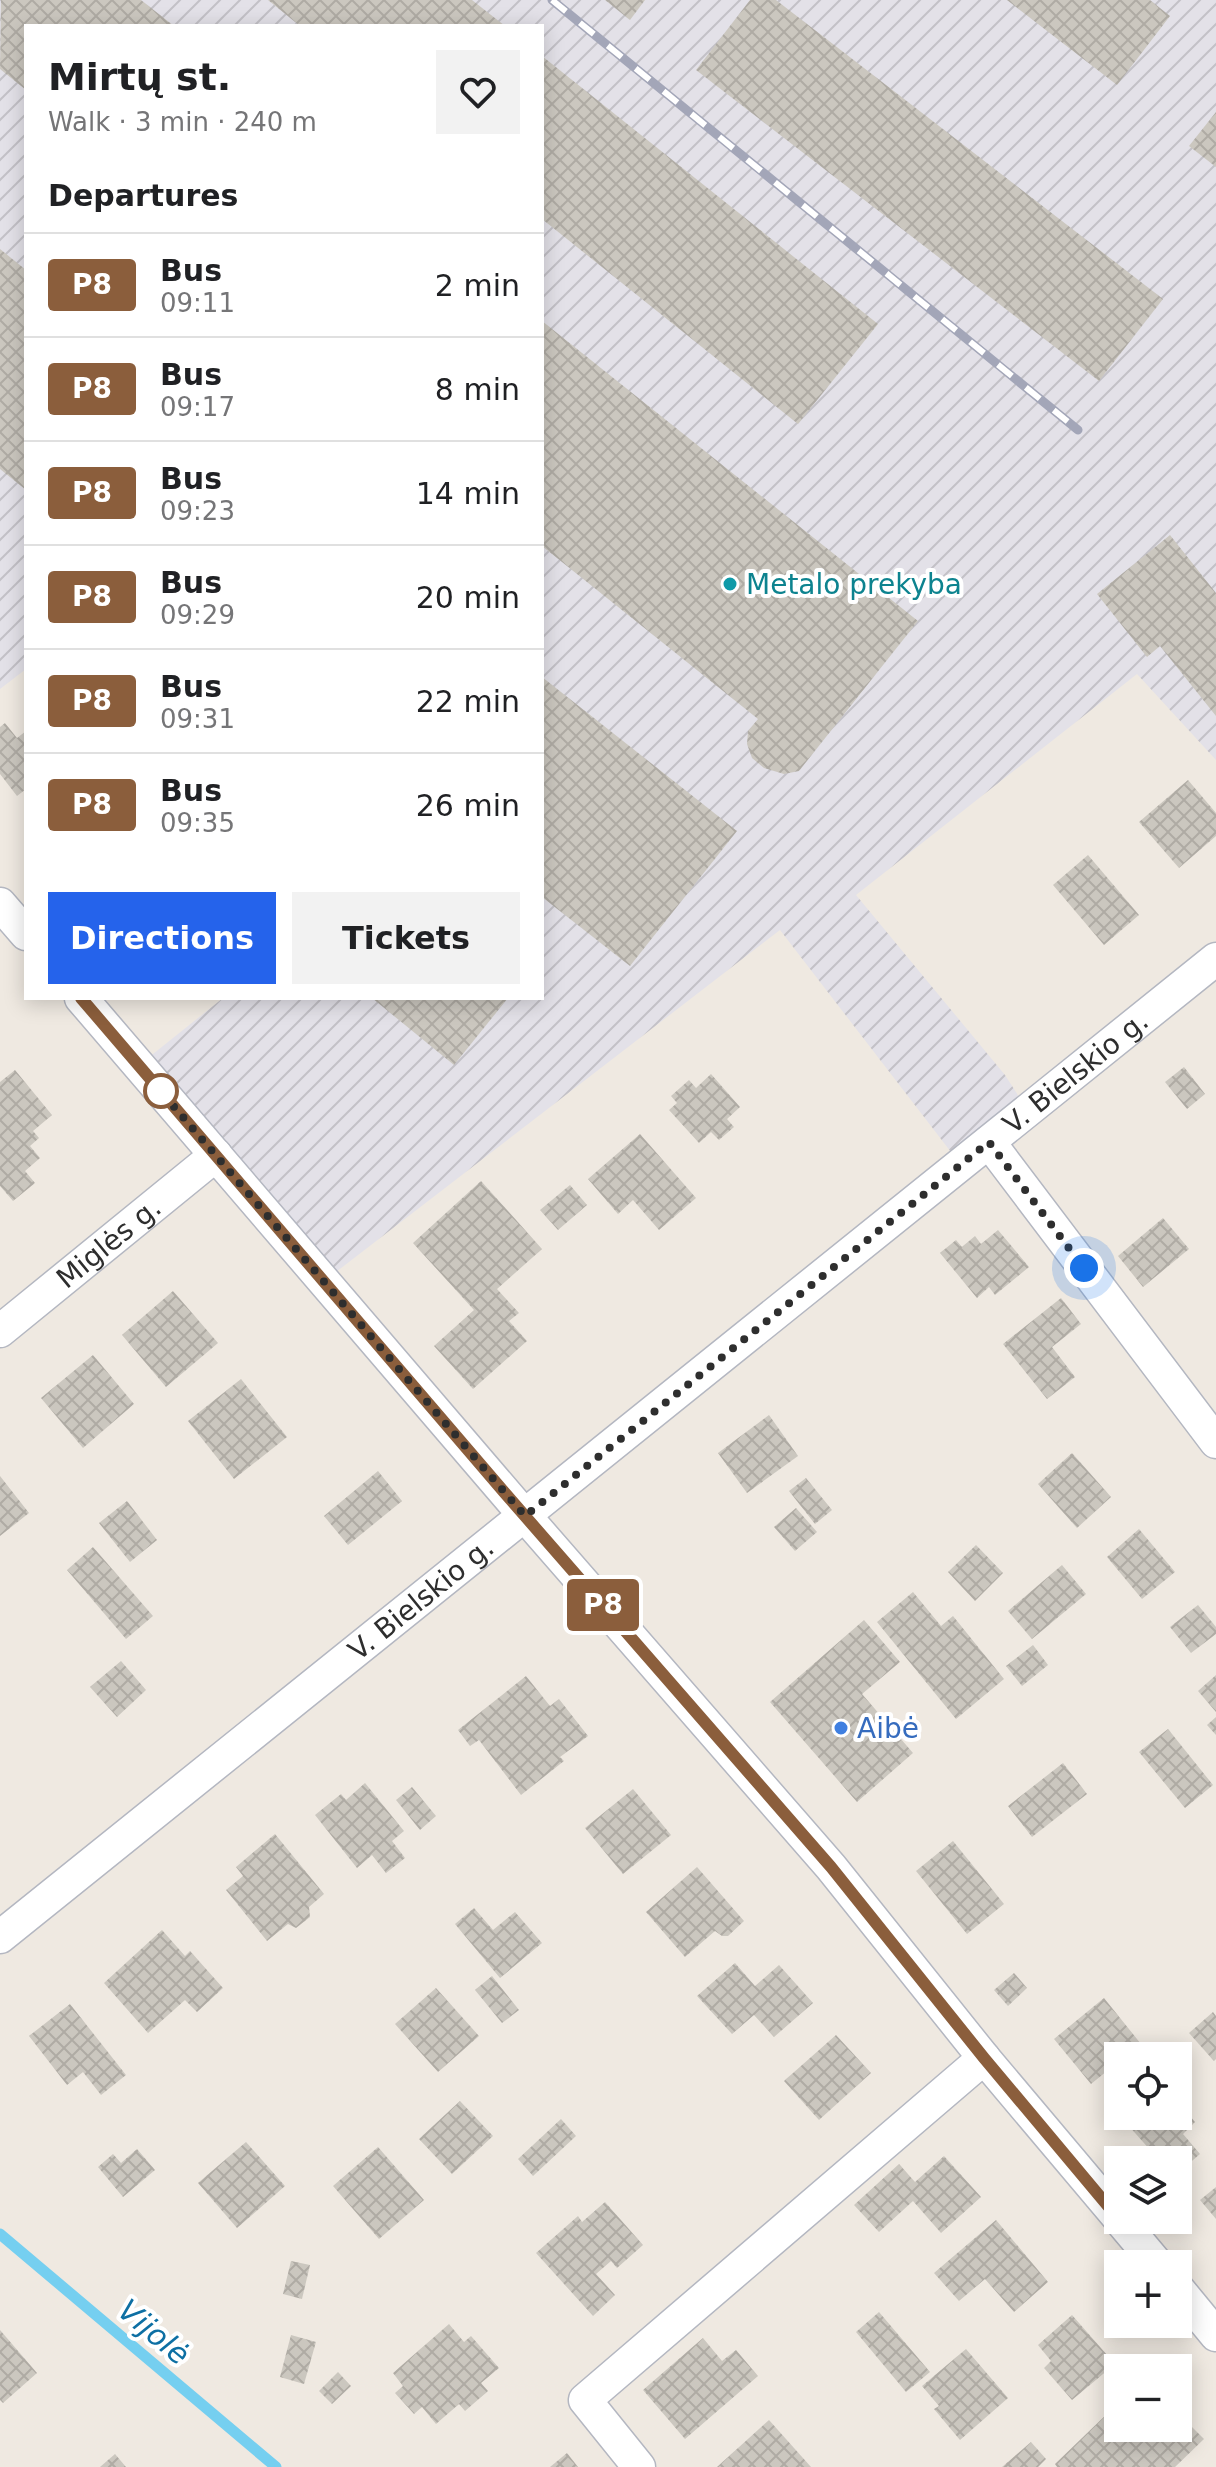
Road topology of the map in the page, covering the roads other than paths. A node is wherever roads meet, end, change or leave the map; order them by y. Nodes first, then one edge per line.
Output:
1 (0, 904) edge
2 (24, 932) edge
3 (1216, 959) edge
4 (83, 1000) edge
5 (989, 1142) junction
6 (216, 1155) junction
7 (0, 1331) edge
8 (1216, 1442) edge
9 (525, 1516) junction
10 (0, 1937) edge
11 (984, 2058) junction
12 (1104, 2201) edge
13 (1132, 2234) edge
14 (1145, 2250) edge
15 (1192, 2306) edge
16 (1216, 2335) edge
17 (639, 2467) edge

1 - 2 street
3 - 5 street, V. Bielskio g.
4 - 6 street
5 - 8 street
5 - 9 street, V. Bielskio g.
6 - 7 street, Miglės g.
6 - 9 street
9 - 10 street, V. Bielskio g.
9 - 11 street
11 - 12 street
11 - 17 street
13 - 14 street
15 - 16 street

